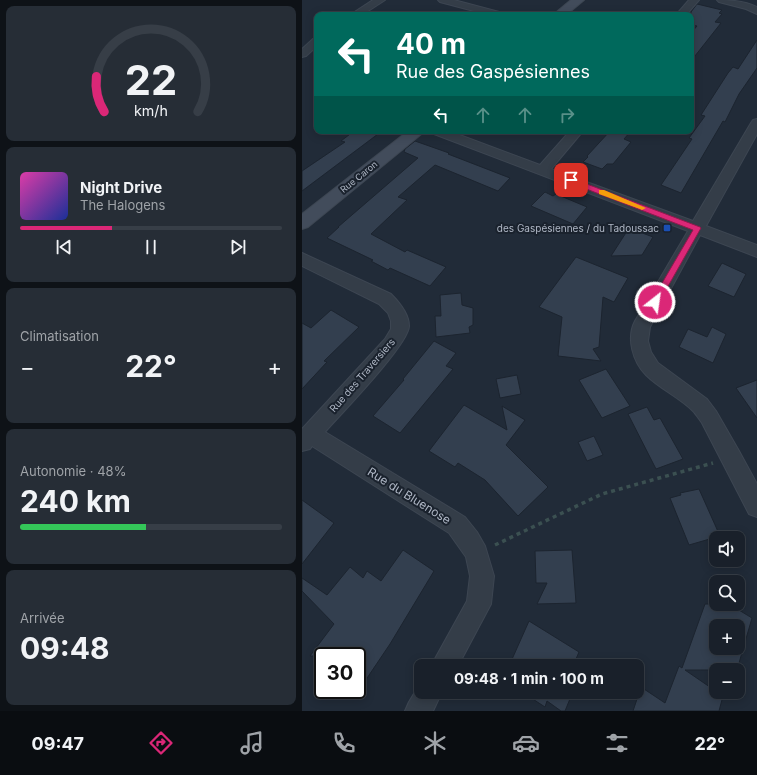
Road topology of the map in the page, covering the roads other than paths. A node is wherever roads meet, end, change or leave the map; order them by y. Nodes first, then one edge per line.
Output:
1 (380, 0) edge
2 (443, 0) edge
3 (578, 0) edge
4 (694, 0) edge
5 (722, 0) edge
6 (757, 11) edge
7 (360, 12) edge
8 (489, 12) edge
9 (563, 12) edge
10 (684, 12) edge
11 (314, 44) edge
12 (302, 54) edge
13 (757, 124) edge
14 (413, 134) edge
15 (446, 134) edge
16 (574, 134) edge
17 (543, 170) junction
18 (302, 223) edge
19 (697, 228) junction
20 (757, 251) edge
21 (302, 259) edge
22 (306, 438) edge
23 (757, 506) edge
24 (448, 659) edge
25 (425, 699) edge
26 (418, 711) edge

1 - 7 street
2 - 8 street
3 - 9 street
4 - 10 street
5 - 6 street
11 - 12 street
13 - 19 street
14 - 18 street, Rue Caron
15 - 17 street
16 - 17 street
17 - 19 street
19 - 20 street
19 - 23 street
21 - 22 street, Rue des Traversiers
22 - 24 street, Rue du Bluenose
25 - 26 street

